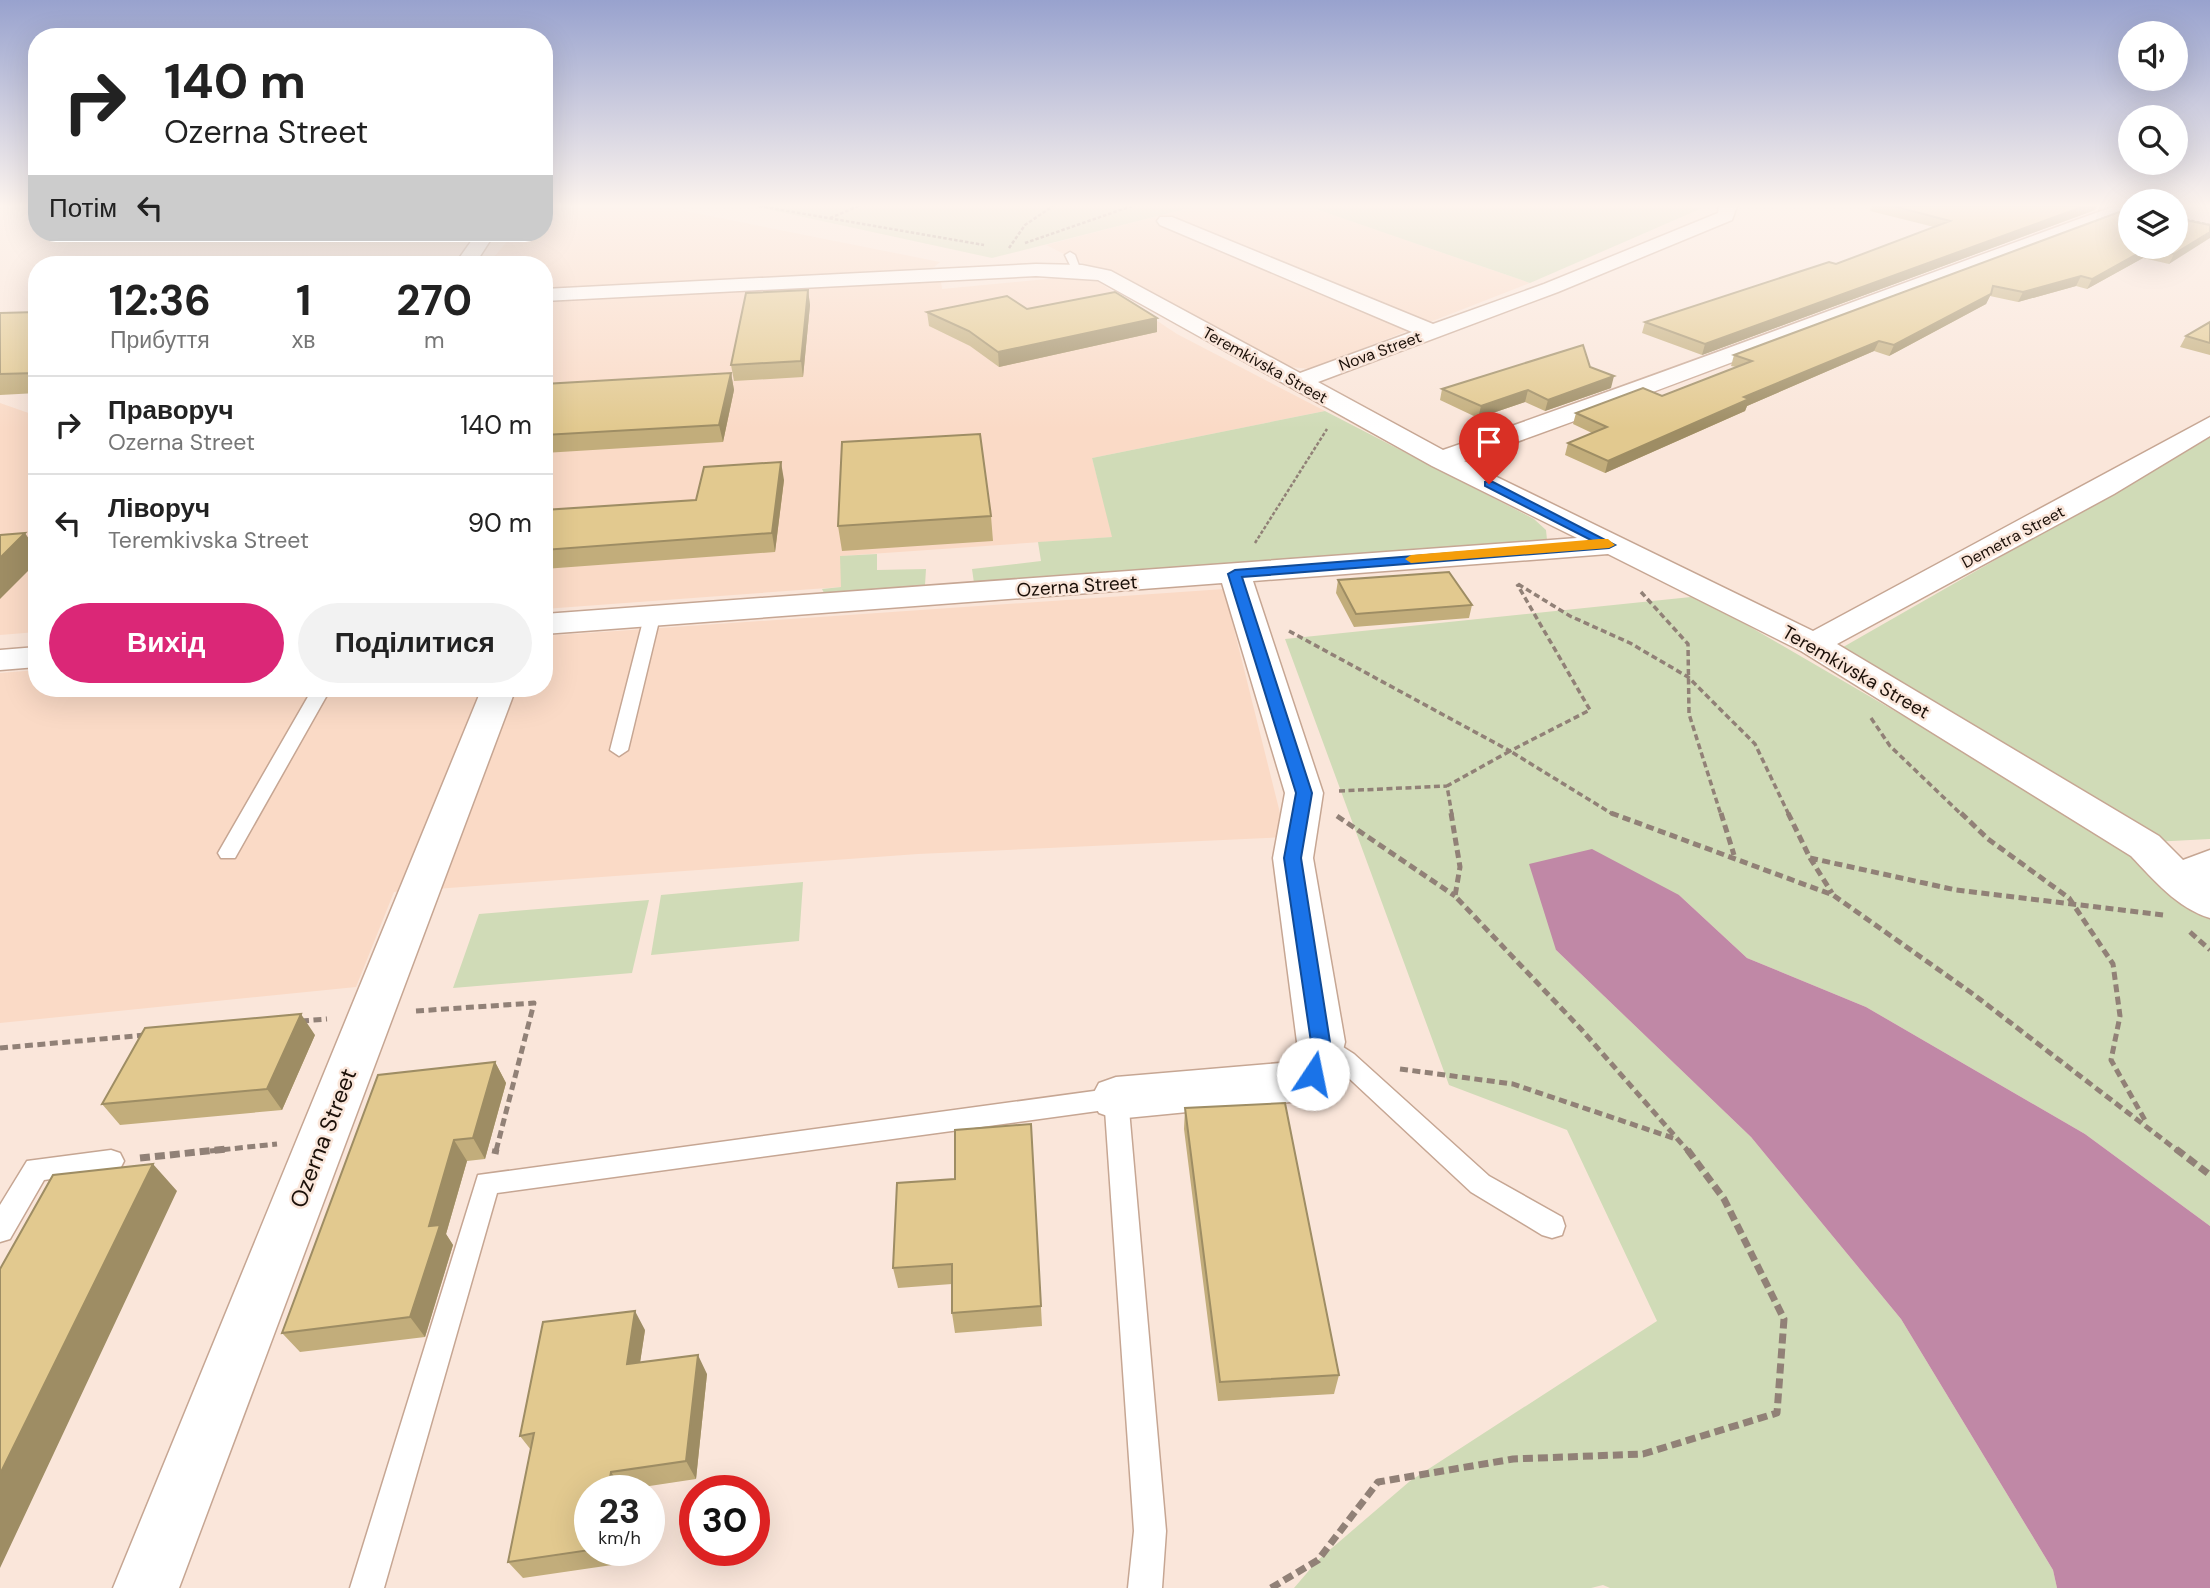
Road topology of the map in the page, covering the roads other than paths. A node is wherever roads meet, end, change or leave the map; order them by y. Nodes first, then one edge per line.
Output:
1 (854, 280) edge
2 (1113, 280) edge
3 (1310, 280) edge
4 (1563, 280) edge
5 (1929, 280) edge
6 (553, 295) edge
7 (1432, 331) junction
8 (1297, 382) junction
9 (2210, 425) edge
10 (1441, 460) junction
11 (1618, 549) junction
12 (1240, 591) junction
13 (652, 617) junction
14 (553, 623) edge
15 (1813, 644) junction
16 (28, 658) edge
17 (0, 660) edge
18 (316, 697) edge
19 (495, 697) edge
20 (619, 750) dead end
21 (228, 853) dead end
22 (2193, 891) edge
23 (1333, 1052) junction
24 (1116, 1098) junction
25 (111, 1161) road end
26 (1552, 1226) dead end
27 (0, 1230) edge
28 (146, 1588) edge
29 (367, 1588) edge
30 (1144, 1588) edge

1 - 6 street, Teremkivska Street
2 - 8 street, Teremkivska Street
3 - 7 street
4 - 7 street, Nova Street
5 - 10 street
7 - 8 street, Nova Street
8 - 10 street, Teremkivska Street
9 - 15 street, Demetra Street
10 - 11 street, Teremkivska Street
11 - 12 street, Ozerna Street
11 - 15 street, Teremkivska Street
12 - 13 street, Ozerna Street
12 - 23 street
13 - 14 street, Ozerna Street
13 - 20 lane
15 - 22 street, Teremkivska Street
16 - 17 street
18 - 21 lane
19 - 28 street, Ozerna Street
23 - 24 street
23 - 26 lane
24 - 29 lane
24 - 30 lane
25 - 27 lane

